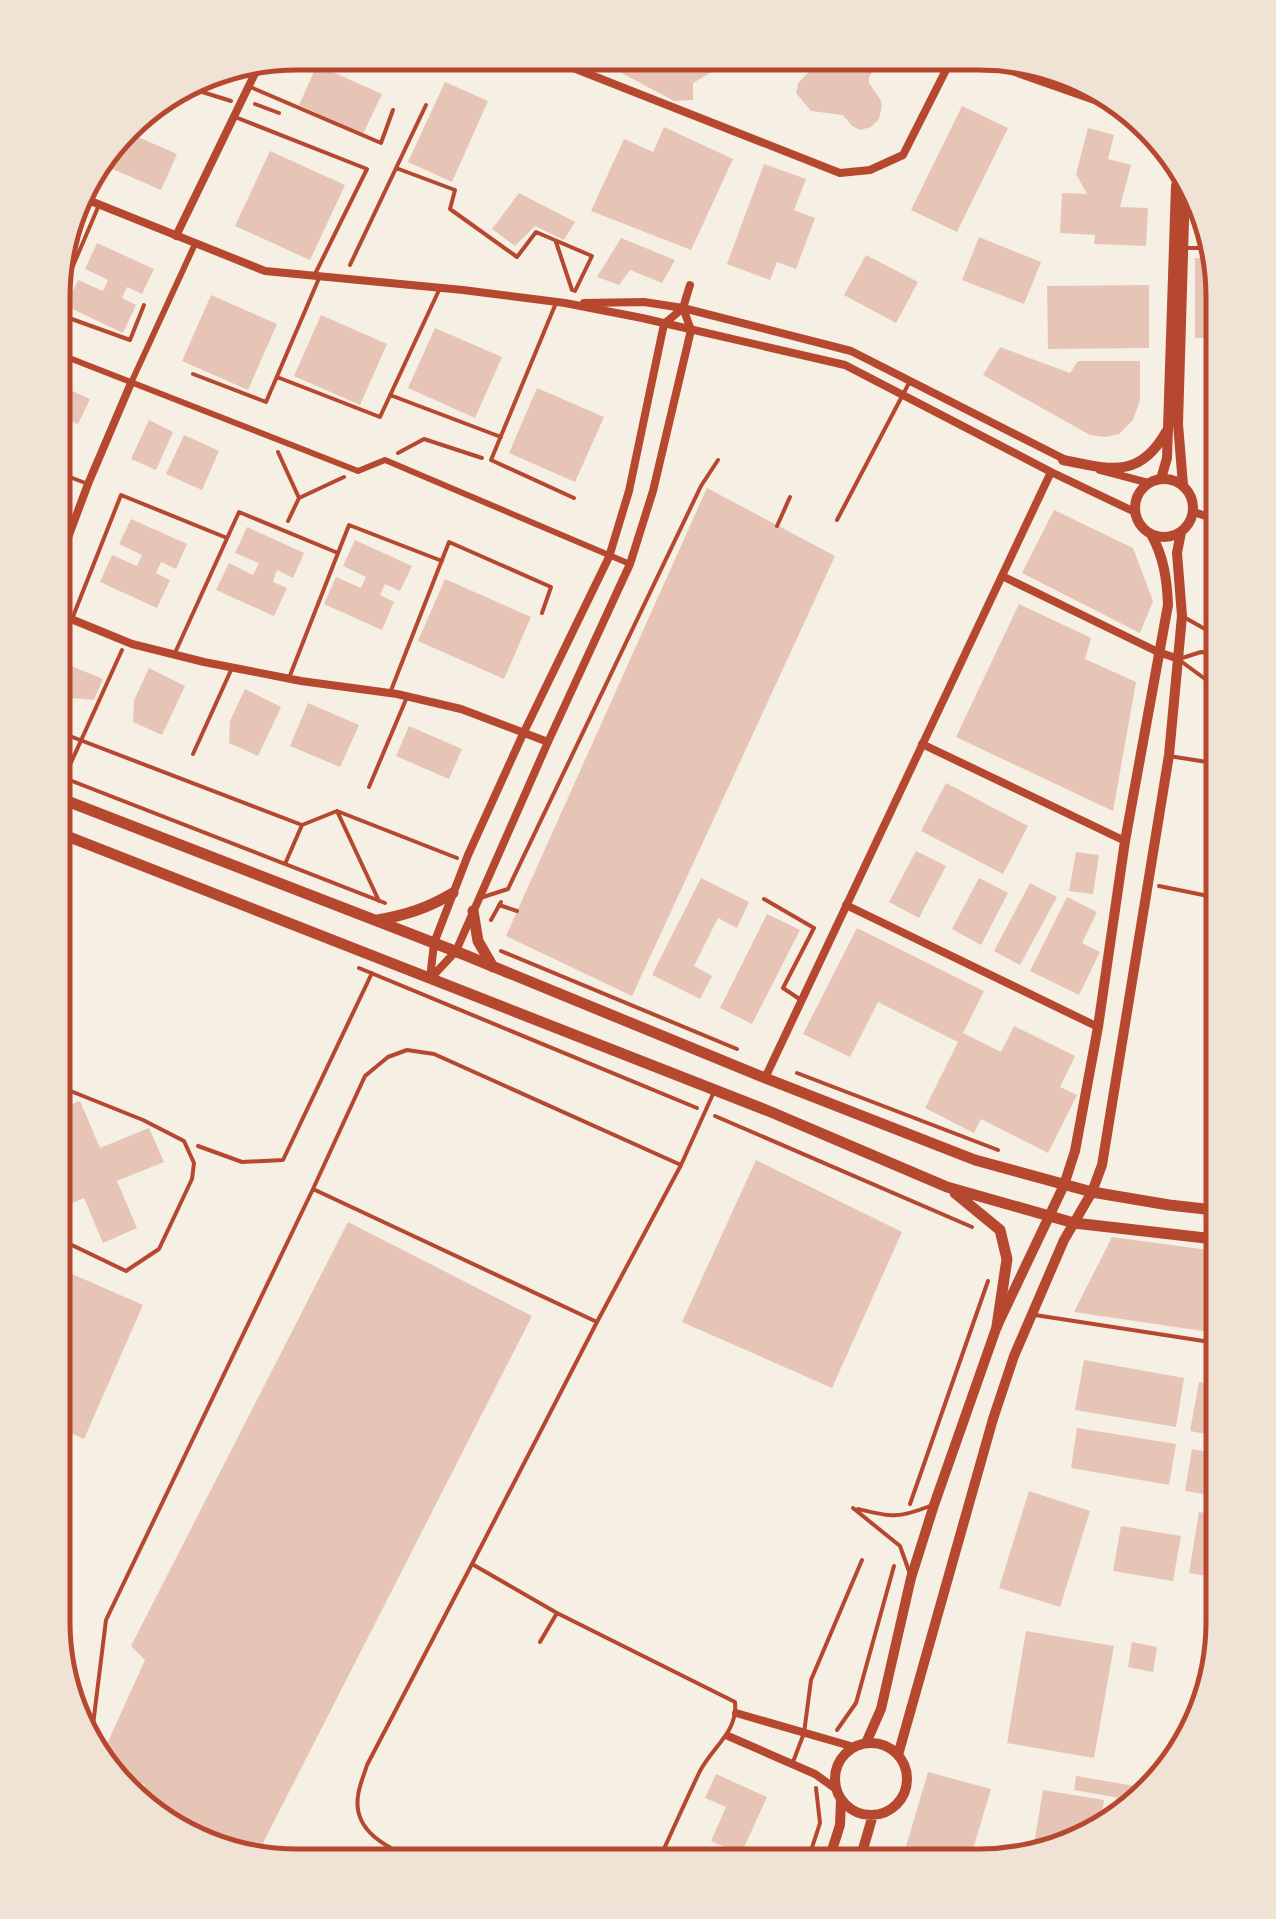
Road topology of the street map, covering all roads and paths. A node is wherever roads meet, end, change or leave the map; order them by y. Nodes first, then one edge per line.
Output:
1 (578, 70) edge
2 (946, 70) edge
3 (253, 75) edge
4 (1022, 75) edge
5 (248, 86) junction
6 (201, 92) edge
7 (1089, 99) edge
8 (240, 104) junction
9 (426, 105) dead end
10 (394, 110) dead end
11 (234, 117) junction
12 (396, 168) junction
13 (1176, 185) edge
14 (1184, 200) edge
15 (91, 202) edge
16 (99, 205) junction
17 (176, 236) junction
18 (555, 240) junction
19 (195, 244) junction
20 (1183, 248) junction
21 (1201, 248) edge
22 (72, 269) edge
23 (317, 276) junction
24 (344, 279) junction
25 (690, 284) dead end
26 (440, 288) junction
27 (561, 303) junction
28 (144, 305) dead end
29 (684, 308) junction
30 (70, 317) edge
31 (664, 324) junction
32 (691, 330) junction
33 (70, 358) edge
34 (192, 374) dead end
35 (277, 377) junction
36 (910, 382) junction
37 (131, 384) junction
38 (390, 395) junction
39 (902, 395) junction
40 (1168, 426) junction
41 (501, 437) junction
42 (272, 438) junction
43 (384, 460) junction
44 (491, 460) junction
45 (718, 460) dead end
46 (1064, 460) junction
47 (358, 471) junction
48 (1050, 472) junction
49 (70, 477) edge
50 (1155, 481) junction
51 (88, 484) junction
52 (1183, 486) junction
53 (790, 496) dead end
54 (299, 498) junction
55 (574, 498) dead end
56 (1135, 512) junction
57 (1194, 512) junction
58 (1206, 516) edge
59 (837, 520) dead end
60 (778, 526) dead end
61 (284, 530) junction
62 (70, 532) edge
63 (1181, 532) junction
64 (1151, 534) junction
65 (227, 538) junction
66 (338, 553) junction
67 (609, 556) junction
68 (442, 561) junction
69 (630, 564) junction
70 (1002, 576) junction
71 (542, 613) dead end
72 (1182, 616) junction
73 (72, 620) joint
74 (1206, 630) edge
75 (126, 641) junction
76 (1158, 652) junction
77 (1206, 653) edge
78 (174, 655) junction
79 (1178, 659) junction
80 (232, 668) junction
81 (289, 678) junction
82 (1206, 679) edge
83 (390, 693) junction
84 (408, 697) junction
85 (522, 734) junction
86 (70, 736) edge
87 (80, 740) junction
88 (548, 742) junction
89 (922, 744) junction
90 (193, 754) dead end
91 (1168, 756) junction
92 (1206, 762) edge
93 (70, 764) edge
94 (70, 780) edge
95 (369, 787) dead end
96 (70, 802) edge
97 (336, 811) junction
98 (302, 825) junction
99 (70, 837) edge
100 (1125, 841) junction
101 (466, 861) junction
102 (284, 864) junction
103 (1149, 884) junction
104 (508, 889) junction
105 (453, 893) junction
106 (1206, 896) edge
107 (480, 898) junction
108 (764, 899) dead end
109 (379, 901) junction
110 (499, 905) junction
111 (846, 905) junction
112 (474, 911) junction
113 (517, 912) dead end
114 (412, 914) junction
115 (375, 920) junction
116 (478, 941) junction
117 (434, 943) junction
118 (456, 951) junction
119 (355, 966) dead end
120 (493, 967) junction
121 (372, 973) junction
122 (430, 979) junction
123 (801, 1000) junction
124 (1098, 1028) junction
125 (735, 1048) dead end
126 (772, 1064) junction
127 (765, 1078) junction
128 (714, 1089) junction
129 (70, 1091) edge
130 (705, 1111) junction
131 (184, 1140) junction
132 (1005, 1152) dead end
133 (682, 1165) junction
134 (1064, 1185) junction
135 (947, 1188) junction
136 (313, 1189) junction
137 (1092, 1192) junction
138 (1206, 1209) edge
139 (1048, 1216) junction
140 (1074, 1222) junction
141 (982, 1231) dead end
142 (1206, 1238) edge
143 (70, 1244) edge
144 (1031, 1314) junction
145 (596, 1322) junction
146 (997, 1326) junction
147 (1206, 1341) edge
148 (934, 1505) junction
149 (862, 1560) dead end
150 (472, 1564) junction
151 (911, 1578) junction
152 (556, 1613) junction
153 (540, 1642) dead end
154 (736, 1713) junction
155 (93, 1720) edge
156 (804, 1734) junction
157 (728, 1736) junction
158 (860, 1745) junction
159 (898, 1755) junction
160 (792, 1765) junction
161 (838, 1794) junction
162 (873, 1815) junction
163 (394, 1849) edge
164 (664, 1849) edge
165 (832, 1849) edge
166 (863, 1849) edge

1 - 2 street
3 - 5 street
4 - 7 street
5 - 8 street
5 - 10 lane
6 - 8 path
8 - 11 street
9 - 12 path
11 - 17 street
11 - 23 lane
12 - 18 path
12 - 24 path
13 - 40 street
14 - 20 street
15 - 16 street
16 - 17 street
16 - 22 lane
17 - 19 street
18 - 18 path
19 - 23 street
19 - 37 street
20 - 21 lane
20 - 52 street
23 - 24 street
23 - 35 lane
24 - 26 street
25 - 29 street
26 - 27 street
26 - 38 lane
27 - 29 street
27 - 31 street
27 - 41 lane
28 - 30 lane
29 - 31 street
29 - 32 street
29 - 36 street
31 - 32 street
31 - 67 street
32 - 39 street
32 - 69 street
33 - 37 street
34 - 35 lane
35 - 38 lane
36 - 39 lane
36 - 46 street
37 - 42 street
37 - 51 street
38 - 41 lane
39 - 48 street
39 - 59 lane
40 - 46 street
40 - 50 street
41 - 44 lane
42 - 47 street
42 - 54 path
43 - 44 path
43 - 47 street
43 - 67 street
44 - 55 lane
45 - 104 lane
46 - 50 street
47 - 54 path
48 - 56 street
48 - 70 street
49 - 51 lane
50 - 52 street
50 - 56 street
51 - 62 street
52 - 57 street
53 - 60 path
54 - 61 path
56 - 64 street
57 - 58 street
57 - 63 street
61 - 65 lane
61 - 66 lane
63 - 64 street
63 - 72 street
64 - 76 street
65 - 73 lane
65 - 78 lane
66 - 68 lane
66 - 81 lane
67 - 69 street
67 - 85 street
68 - 71 lane
68 - 83 lane
69 - 88 street
70 - 76 street
70 - 89 street
72 - 74 lane
72 - 79 street
73 - 75 street
75 - 78 street
75 - 87 path
76 - 79 street
76 - 100 street
77 - 79 lane
78 - 80 street
79 - 82 lane
79 - 91 street
80 - 81 street
80 - 90 lane
81 - 83 street
83 - 84 street
84 - 85 street
84 - 95 lane
85 - 88 street
85 - 101 street
86 - 87 path
87 - 93 path
87 - 98 path
88 - 107 street
89 - 100 street
89 - 111 street
91 - 92 lane
91 - 103 street
94 - 102 path
96 - 115 main road
97 - 98 path
97 - 101 path
97 - 109 path
98 - 102 path
99 - 122 main road
100 - 124 street
101 - 105 street
102 - 109 path
103 - 106 path
103 - 137 street
104 - 107 lane
104 - 110 path
105 - 114 main road
105 - 117 street
107 - 112 street
108 - 123 lane
109 - 114 path
110 - 113 path
110 - 116 path
111 - 123 street
111 - 124 street
112 - 116 main road
112 - 118 street
114 - 115 main road
115 - 117 main road
116 - 120 main road
116 - 125 path
117 - 118 main road
117 - 122 street
118 - 120 main road
118 - 122 street
119 - 121 path
120 - 127 main road
121 - 130 path
121 - 131 path
122 - 128 main road
123 - 126 street
124 - 134 street
126 - 127 street
126 - 132 path
127 - 134 main road
128 - 130 lane
128 - 135 main road
129 - 131 lane
130 - 133 lane
130 - 141 path
131 - 143 lane
133 - 136 lane
133 - 145 lane
134 - 137 main road
134 - 139 street
135 - 139 main road
135 - 146 main road
136 - 145 lane
136 - 155 lane
137 - 138 main road
137 - 140 street
139 - 140 main road
139 - 146 street
140 - 142 main road
140 - 144 street
144 - 147 lane
144 - 159 street
145 - 150 lane
146 - 148 street
148 - 151 street
148 - 151 lane
149 - 156 lane
150 - 152 lane
150 - 163 lane
151 - 158 street
152 - 153 lane
152 - 154 lane
154 - 156 street
154 - 157 lane
156 - 158 street
156 - 160 lane
157 - 160 street
157 - 164 lane
158 - 159 street
158 - 161 street
159 - 162 street
160 - 161 street
161 - 162 street
161 - 165 street
162 - 166 street

